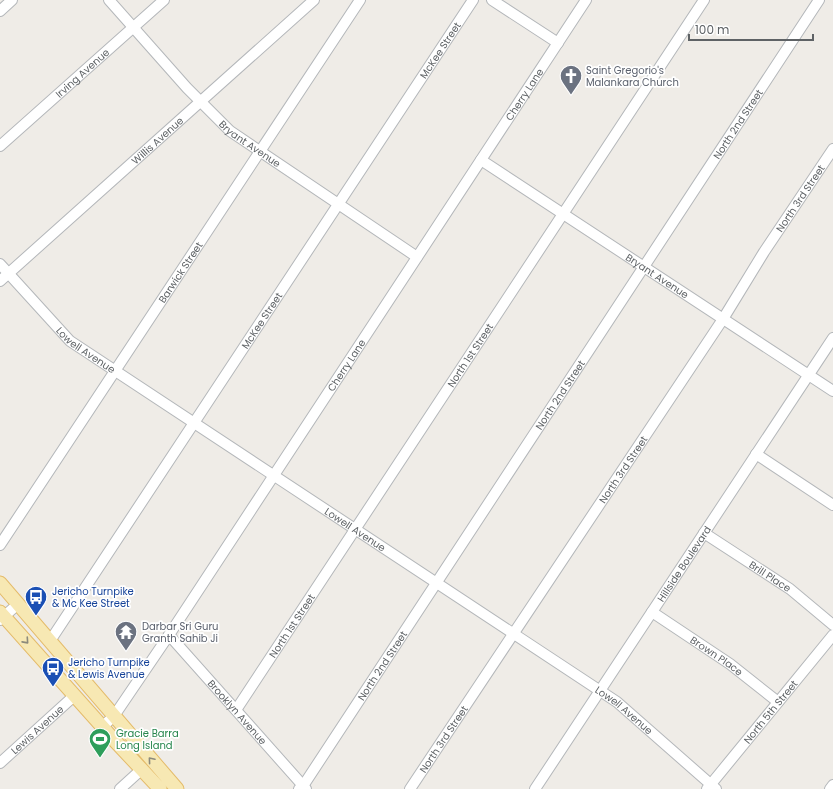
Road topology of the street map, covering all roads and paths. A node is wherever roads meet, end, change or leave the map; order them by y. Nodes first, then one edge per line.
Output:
1 (12, 0) edge
2 (110, 0) edge
3 (164, 0) edge
4 (314, 0) edge
5 (360, 0) edge
6 (473, 0) edge
7 (492, 0) edge
8 (586, 0) edge
9 (704, 0) edge
10 (819, 0) edge
11 (0, 11) edge
12 (134, 27) junction
13 (558, 43) junction
14 (201, 101) junction
15 (0, 146) edge
16 (833, 149) edge
17 (260, 151) junction
18 (481, 160) junction
19 (338, 204) junction
20 (563, 214) junction
21 (417, 257) junction
22 (0, 264) edge
23 (644, 266) junction
24 (8, 273) junction
25 (0, 280) edge
26 (723, 319) junction
27 (833, 338) edge
28 (114, 371) junction
29 (809, 375) junction
30 (833, 391) edge
31 (194, 423) junction
32 (756, 454) junction
33 (274, 476) junction
34 (833, 505) edge
35 (354, 529) junction
36 (704, 533) junction
37 (0, 545) edge
38 (0, 583) edge
39 (436, 583) junction
40 (18, 604) junction
41 (652, 612) junction
42 (1, 616) edge
43 (833, 625) edge
44 (513, 634) junction
45 (169, 635) junction
46 (833, 635) edge
47 (50, 641) junction
48 (600, 691) junction
49 (74, 696) junction
50 (778, 702) junction
51 (236, 710) junction
52 (114, 716) junction
53 (102, 727) junction
54 (0, 763) edge
55 (142, 769) junction
56 (833, 785) edge
57 (303, 788) edge
58 (712, 788) edge
59 (120, 789) edge
60 (160, 789) edge
61 (177, 789) edge
62 (410, 789) edge
63 (535, 789) edge
64 (830, 789) edge

1 - 11 street
2 - 12 street, Bryant Avenue
3 - 12 street, Irving Avenue
4 - 14 street, Willis Avenue
5 - 17 street, Barwick Street
6 - 19 street, McKee Street
7 - 13 street
8 - 13 street, Cherry Lane
9 - 20 street, North 1st Street
10 - 23 street, North 2nd Street
12 - 14 street, Bryant Avenue
12 - 15 street, Irving Avenue
13 - 18 street, Cherry Lane
14 - 17 street, Bryant Avenue
14 - 24 street, Willis Avenue
16 - 26 street, North 3rd Street
17 - 19 street, Bryant Avenue
17 - 28 street, Barwick Street
18 - 20 street, Bryant Avenue
18 - 21 street, Cherry Lane
19 - 21 street, Bryant Avenue
19 - 31 street, McKee Street
20 - 23 street, Bryant Avenue
20 - 35 street, North 1st Street
21 - 33 street, Cherry Lane
22 - 24 street, Lowell Avenue
23 - 26 street, Bryant Avenue
23 - 39 street, North 2nd Street
24 - 25 street, Willis Avenue
24 - 28 street, Lowell Avenue
26 - 29 street, Bryant Avenue
26 - 44 street, North 3rd Street
27 - 29 street, Hillside Boulevard
28 - 31 street, Lowell Avenue
28 - 37 street, Barwick Street
29 - 30 street, Bryant Avenue
29 - 32 street, Hillside Boulevard
31 - 33 street, Lowell Avenue
31 - 47 street, McKee Street
32 - 34 street
32 - 36 street, Hillside Boulevard
33 - 35 street, Lowell Avenue
33 - 45 street, Cherry Lane
35 - 39 street, Lowell Avenue
35 - 51 street, North 1st Street
36 - 41 street, Hillside Boulevard
36 - 43 street, Brill Place
38 - 40 main road
39 - 44 street, Lowell Avenue
39 - 57 street, North 2nd Street
40 - 42 street
40 - 47 main road
41 - 48 street, Hillside Boulevard
41 - 50 street, Brown Place
42 -> 49 main road
44 - 48 street, Lowell Avenue
44 - 62 street, North 3rd Street
45 - 51 street, Brooklyn Avenue
45 - 52 street, Cherry Lane
46 - 50 street, North 5th Street
47 - 52 main road
48 - 58 street, Lowell Avenue
48 - 63 street, Hillside Boulevard
49 - 53 main road
49 - 54 street, Lewis Avenue
50 - 58 street, North 5th Street
51 - 57 street, Brooklyn Avenue
52 - 53 street, Cherry Lane
61 -> 52 main road
53 - 55 main road
55 - 59 street
55 - 60 main road
56 - 64 street

